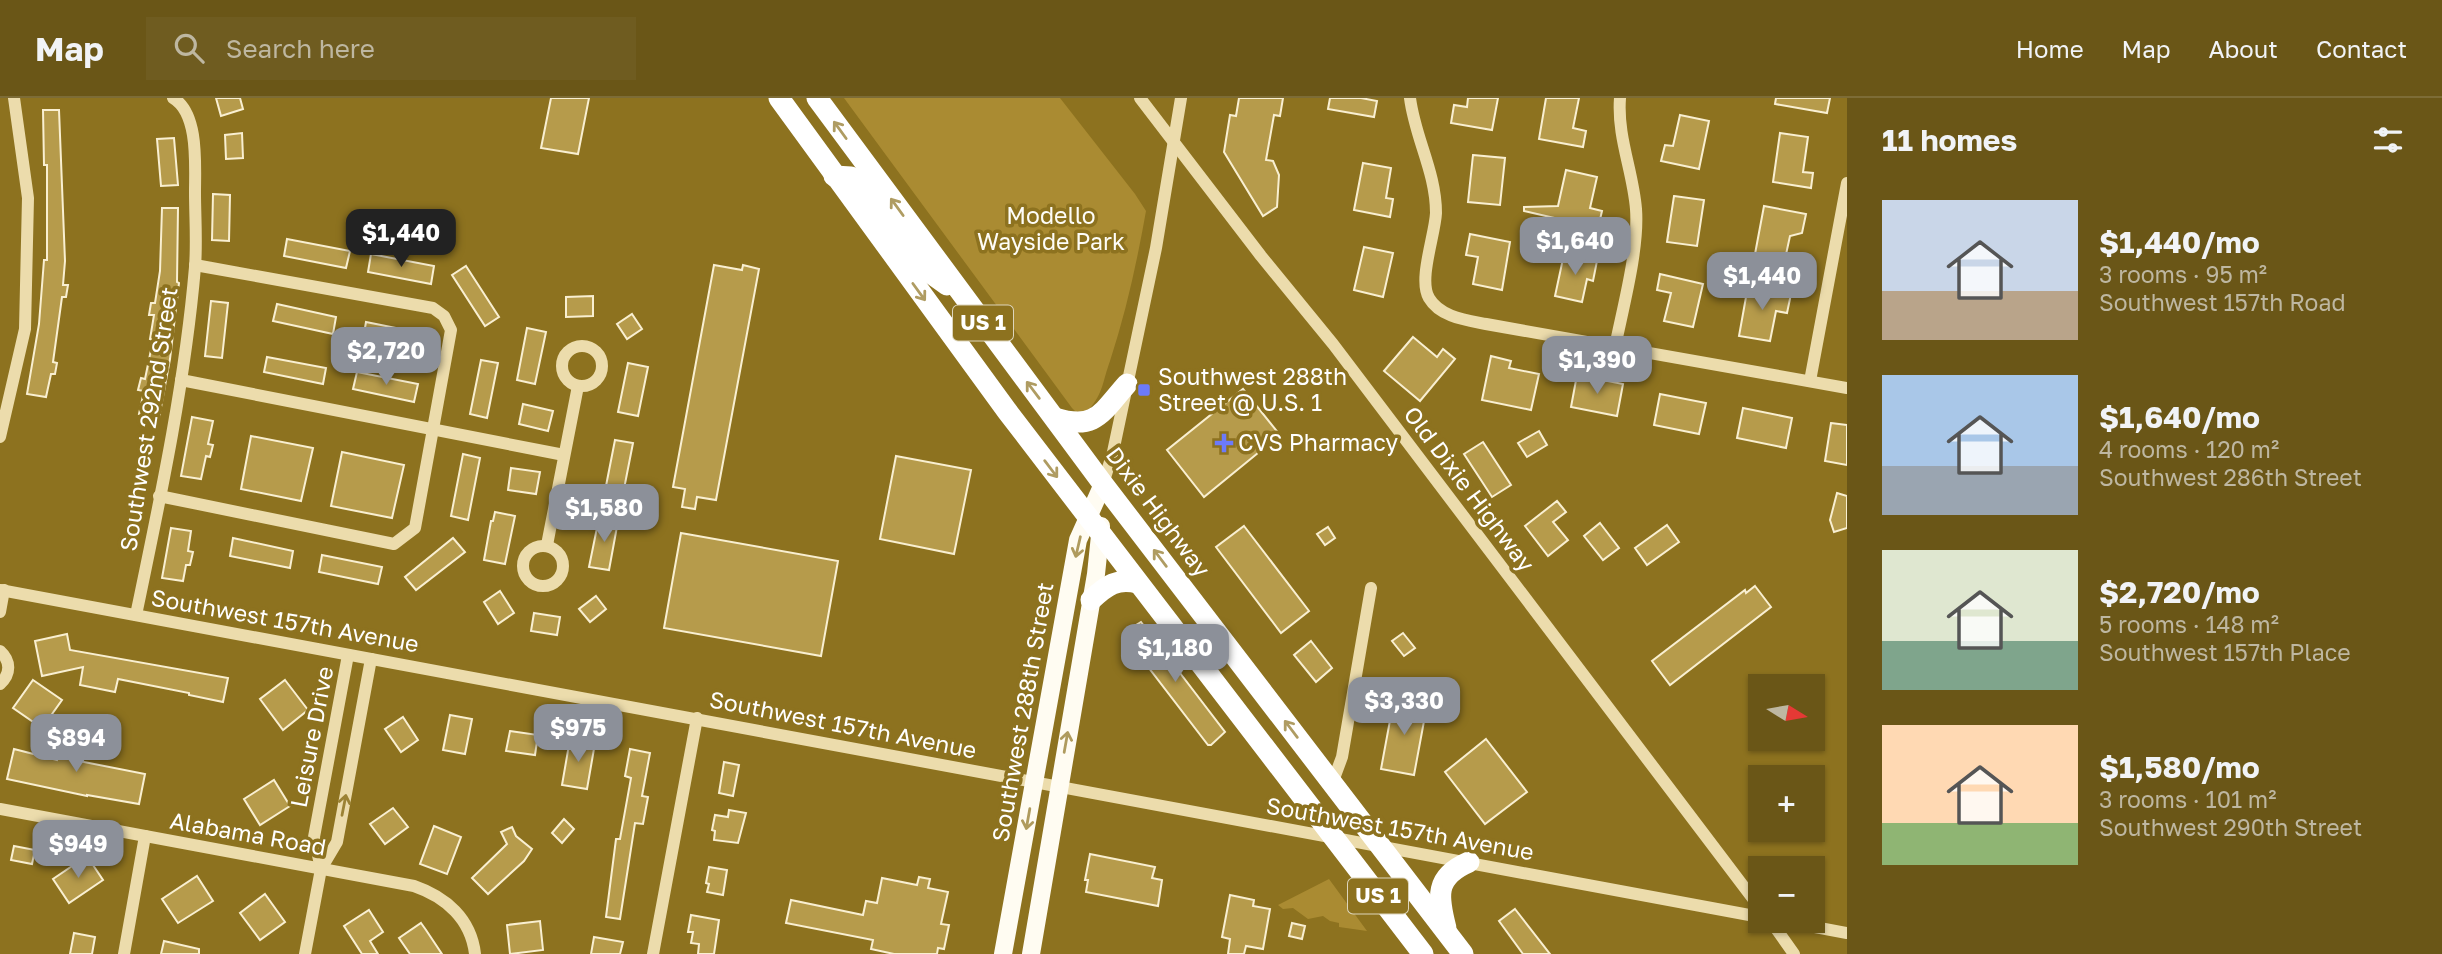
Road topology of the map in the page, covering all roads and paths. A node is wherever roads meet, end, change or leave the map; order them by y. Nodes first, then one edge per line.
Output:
1 (14, 98) edge
2 (779, 98) edge
3 (817, 98) edge
4 (1140, 98) edge
5 (1181, 98) edge
6 (1410, 98) edge
7 (1620, 98) edge
8 (178, 101) edge
9 (1175, 144) junction
10 (834, 176) junction
11 (1847, 183) edge
12 (195, 265) junction
13 (963, 296) junction
14 (1615, 347) junction
15 (181, 380) junction
16 (1810, 381) junction
17 (1127, 384) junction
18 (578, 386) dead end
19 (1847, 388) edge
20 (1055, 418) junction
21 (434, 429) junction
22 (0, 437) edge
23 (564, 455) junction
24 (1103, 484) junction
25 (159, 496) junction
26 (1095, 526) junction
27 (547, 545) dead end
28 (1138, 583) junction
29 (1371, 588) dead end
30 (2, 590) edge
31 (1091, 600) junction
32 (0, 612) edge
33 (136, 615) junction
34 (0, 651) edge
35 (348, 655) junction
36 (371, 659) junction
37 (0, 684) edge
38 (697, 718) junction
39 (1035, 783) junction
40 (1332, 784) junction
41 (1060, 787) junction
42 (0, 809) edge
43 (145, 836) junction
44 (1333, 838) junction
45 (1379, 846) junction
46 (1469, 862) junction
47 (321, 869) junction
48 (1748, 892) edge
49 (1748, 915) edge
50 (1825, 929) edge
51 (1779, 933) edge
52 (1847, 933) edge
53 (1447, 934) junction
54 (124, 954) edge
55 (306, 954) edge
56 (475, 954) edge
57 (653, 954) edge
58 (1003, 954) edge
59 (1031, 954) edge
60 (1423, 954) edge
61 (1463, 954) edge
62 (1794, 954) edge

1 - 22 street
2 - 10 highway, US 1
13 -> 3 highway, Dixie Highway / US 1
4 - 9 street, Old Dixie Highway
5 - 9 street, Southwest 288th Street
6 - 14 street
7 - 14 street
8 - 12 street, Southwest 292nd Street
9 - 17 street, Southwest 288th Street
9 - 48 street, Old Dixie Highway
10 - 13 highway
10 -> 26 highway, US 1
11 - 16 street
12 - 15 street, Southwest 292nd Street
12 - 21 street
20 -> 13 highway, Dixie Highway / US 1
14 - 16 street
15 - 21 street
15 - 25 street, Southwest 292nd Street
16 - 19 street
17 - 20 highway
17 - 24 street, Southwest 288th Street
18 - 23 street
20 - 24 highway, Dixie Highway / US 1
21 - 23 street
21 - 25 street
23 - 27 street
24 - 26 main road, Southwest 288th Street
40 -> 24 highway, Dixie Highway / US 1
25 - 33 street, Southwest 292nd Street
26 - 28 highway, US 1
26 - 31 main road, Southwest 288th Street
26 -> 39 main road, Southwest 288th Street
28 - 31 highway
28 - 44 highway, US 1
29 - 40 street
30 - 32 street
30 - 33 street, Southwest 157th Avenue
41 -> 31 main road, Southwest 288th Street
33 - 35 street, Southwest 157th Avenue
34 - 37 street
35 - 36 street, Southwest 157th Avenue
35 - 47 street, Leisure Drive
36 - 38 street, Southwest 157th Avenue
47 -> 36 street, Leisure Drive
38 - 39 street, Southwest 157th Avenue
38 - 57 street
39 - 41 street, Southwest 157th Avenue
39 -> 58 main road, Southwest 288th Street
40 - 45 highway, Dixie Highway / US 1
41 - 44 street, Southwest 157th Avenue
41 - 59 main road, Southwest 288th Street
42 - 43 street, Alabama Road
43 - 47 street, Alabama Road
43 - 54 street
44 - 45 street, Southwest 157th Avenue
44 - 60 highway, US 1
45 - 46 street, Southwest 157th Avenue
45 - 53 highway, Dixie Highway / US 1
46 - 49 street, Southwest 157th Avenue
46 - 53 highway
47 - 55 street, Leisure Drive
47 - 56 street, Alabama Road
50 - 52 street
51 - 62 street
53 - 61 highway, Dixie Highway / US 1

